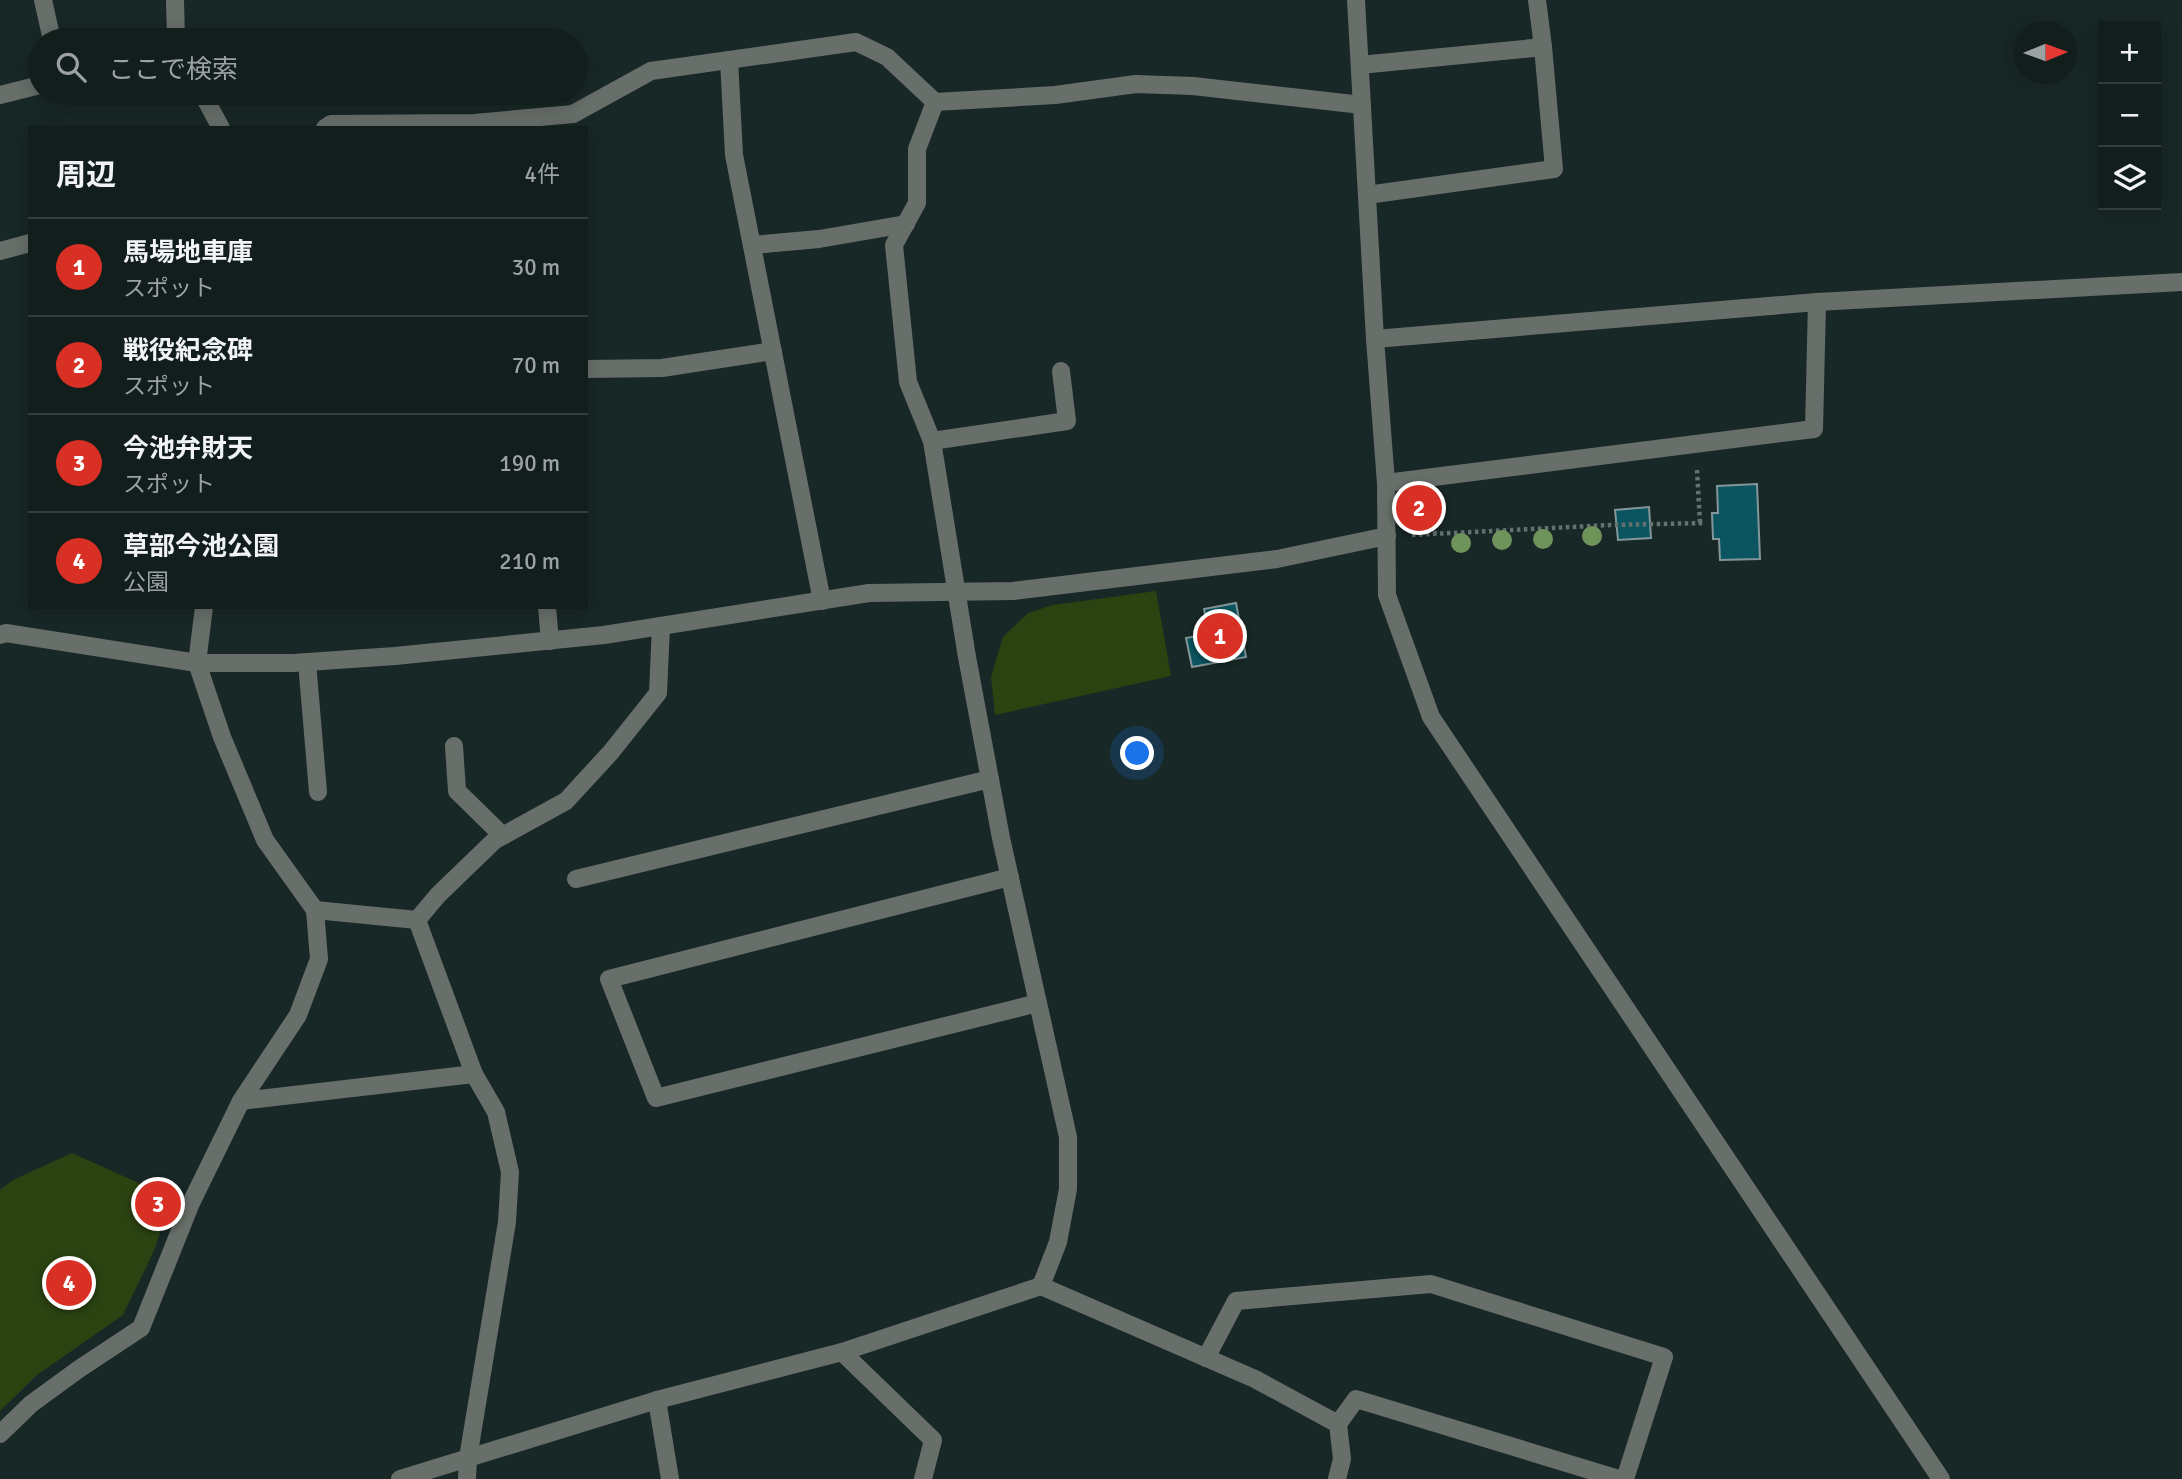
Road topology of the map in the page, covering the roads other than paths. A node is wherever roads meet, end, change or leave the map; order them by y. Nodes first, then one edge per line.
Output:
1 (43, 0) edge
2 (174, 0) edge
3 (1356, 0) edge
4 (1537, 0) edge
5 (49, 28) edge
6 (175, 28) edge
7 (1544, 47) junction
8 (729, 60) junction
9 (1360, 65) junction
10 (28, 88) edge
11 (0, 95) edge
12 (935, 102) junction
13 (209, 105) edge
14 (1362, 105) junction
15 (220, 126) edge
16 (328, 126) edge
17 (474, 126) edge
18 (1367, 195) junction
19 (906, 224) junction
20 (28, 244) edge
21 (752, 245) junction
22 (0, 251) edge
23 (2182, 282) edge
24 (1817, 302) junction
25 (1375, 339) junction
26 (773, 351) junction
27 (588, 369) edge
28 (1061, 371) dead end
29 (932, 441) junction
30 (1386, 483) junction
31 (1387, 536) junction
32 (956, 593) junction
33 (822, 601) junction
34 (204, 609) edge
35 (548, 609) edge
36 (661, 626) junction
37 (0, 635) edge
38 (550, 641) junction
39 (307, 662) junction
40 (197, 663) junction
41 (454, 746) dead end
42 (990, 779) junction
43 (318, 792) dead end
44 (503, 836) junction
45 (1010, 877) junction
46 (576, 879) dead end
47 (315, 910) junction
48 (417, 920) junction
49 (1038, 1003) junction
50 (474, 1074) junction
51 (241, 1101) junction
52 (1041, 1286) junction
53 (842, 1352) junction
54 (1206, 1358) junction
55 (657, 1400) junction
56 (1338, 1424) junction
57 (0, 1434) edge
58 (468, 1458) junction
59 (400, 1479) edge
60 (467, 1479) edge
61 (670, 1479) edge
62 (923, 1479) edge
63 (1337, 1479) edge
64 (1619, 1479) edge
65 (1625, 1479) edge
66 (1941, 1479) edge

1 - 5 street
2 - 6 street
3 - 9 street
4 - 7 street
7 - 9 street
7 - 18 street
8 - 12 street
8 - 17 street
8 - 21 street
9 - 14 street
10 - 11 street
12 - 14 street
12 - 19 street
13 - 15 street
14 - 18 street
16 - 17 street
18 - 25 street
19 - 21 street
19 - 29 street
20 - 22 street
21 - 26 street
23 - 24 street
24 - 25 street
24 - 30 street
25 - 30 street
26 - 27 street
26 - 33 street
28 - 29 street
29 - 32 street
30 - 31 street
31 - 32 street
31 - 66 street
32 - 33 street
32 - 42 street
33 - 36 street
34 - 40 street
35 - 38 street
36 - 38 street
36 - 44 street
37 - 40 street
38 - 39 street
39 - 40 street
39 - 43 street
40 - 47 street
41 - 44 street
42 - 45 street
42 - 46 street
44 - 48 street
45 - 49 street
45 - 49 street
47 - 48 street
47 - 51 street
48 - 50 street
49 - 52 street
50 - 51 street
50 - 58 street
51 - 57 street
52 - 53 street
52 - 54 street
53 - 55 street
53 - 62 street
54 - 56 street
54 - 65 street
55 - 58 street
55 - 61 street
56 - 63 street
56 - 64 street
58 - 59 street
58 - 60 street

